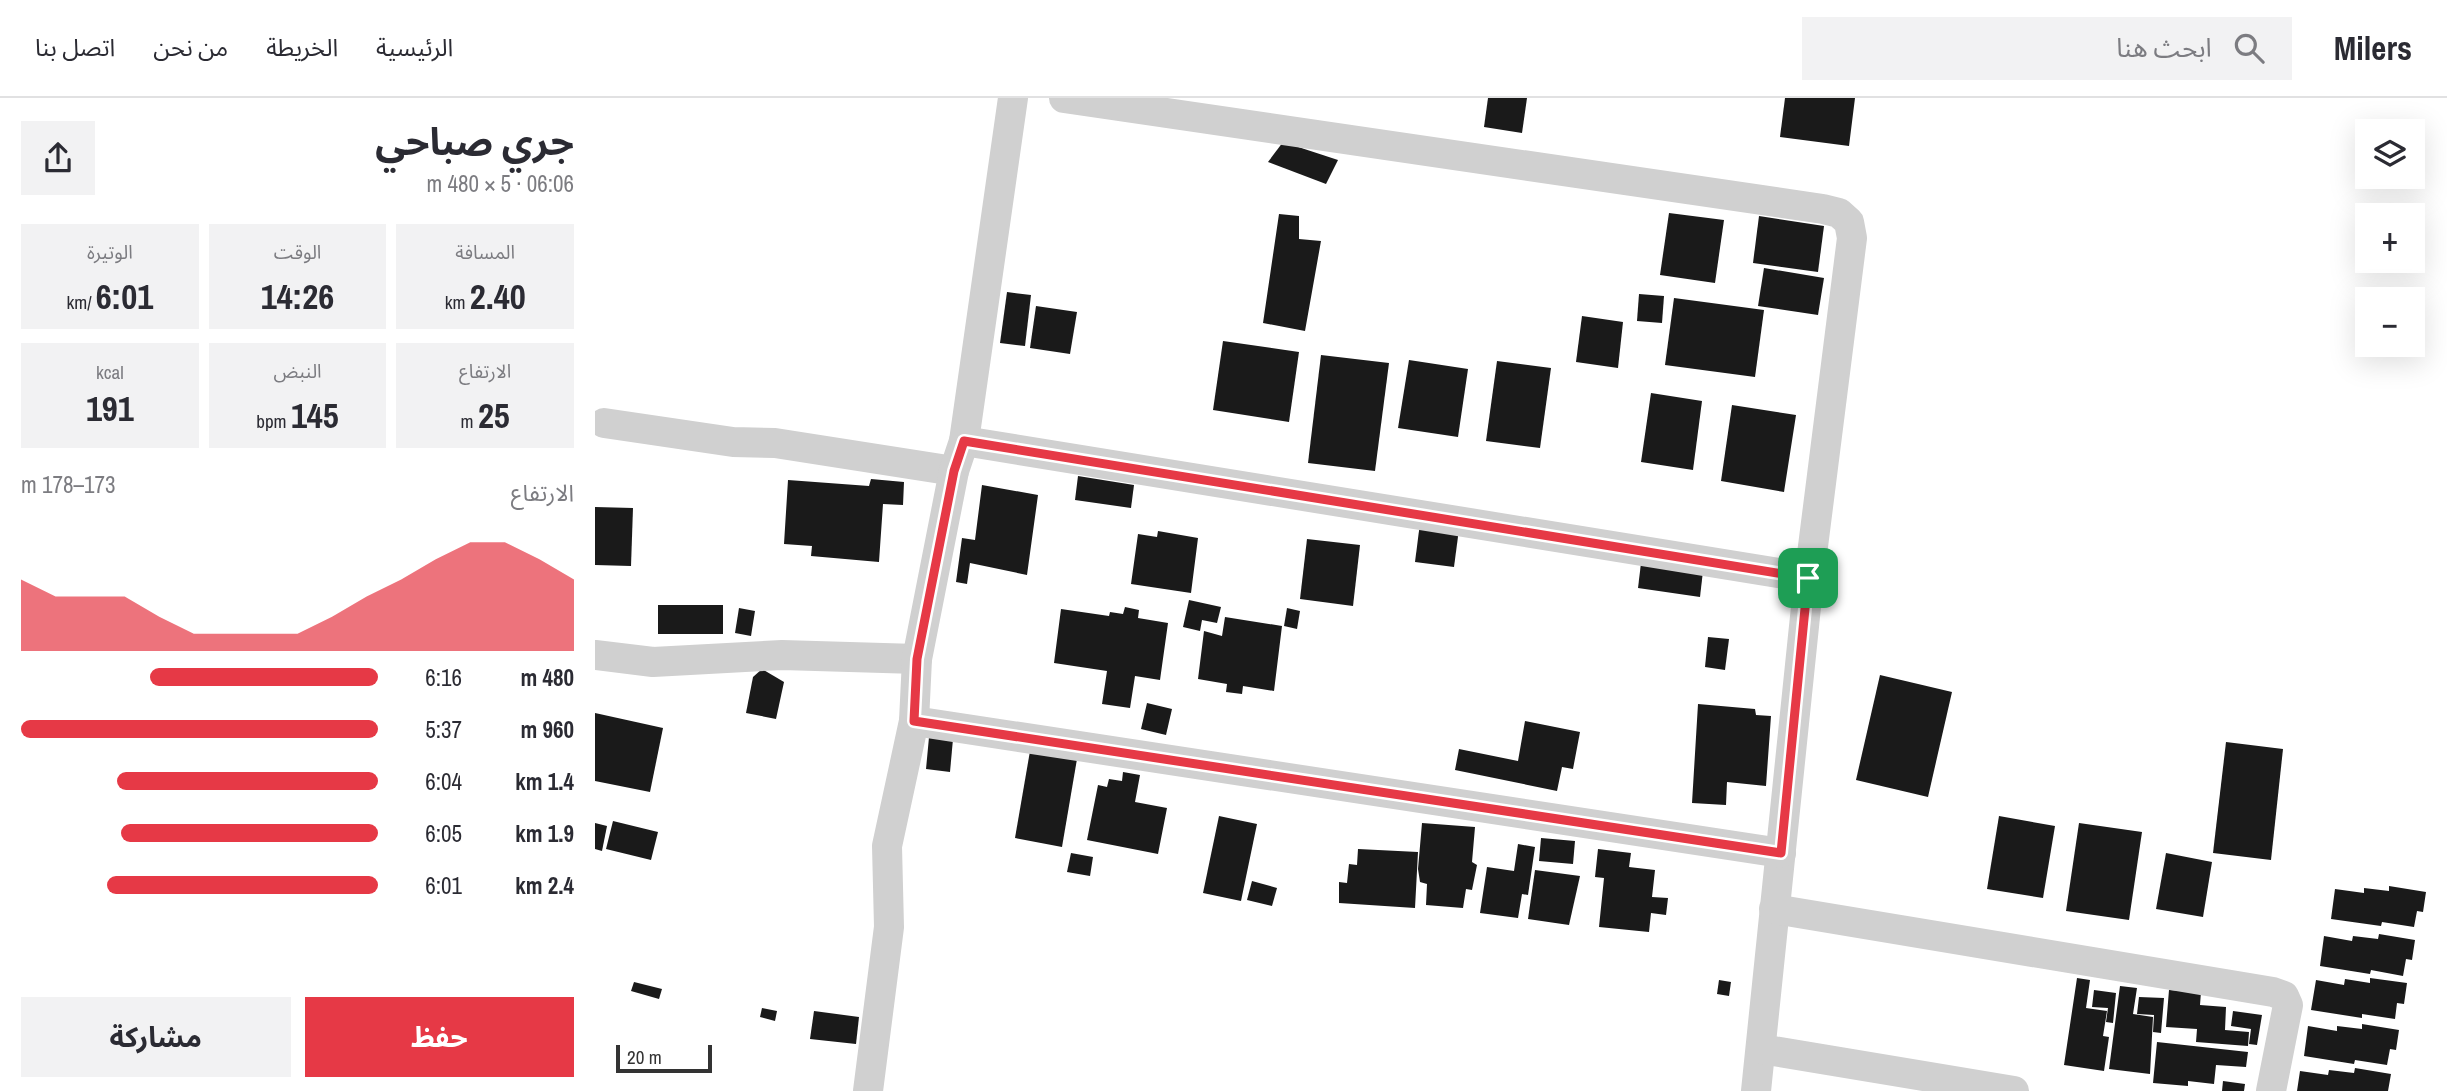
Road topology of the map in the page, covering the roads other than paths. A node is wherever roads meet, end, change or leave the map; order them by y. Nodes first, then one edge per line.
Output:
1 (1013, 98) edge
2 (1064, 98) edge
3 (1142, 104) edge
4 (604, 423) dead end
5 (964, 441) junction
6 (954, 471) junction
7 (1808, 578) junction
8 (595, 655) edge
9 (917, 659) junction
10 (914, 721) junction
11 (1781, 853) junction
12 (1774, 909) junction
13 (1761, 1049) junction
14 (869, 1091) edge
15 (1756, 1091) edge
16 (2014, 1091) edge
17 (2271, 1091) edge

1 - 5 street
2 - 3 street
3 - 7 street
4 - 6 street
5 - 6 street
5 - 7 street
6 - 9 street
7 - 11 street
8 - 9 street
9 - 10 street
10 - 11 street
10 - 14 street
11 - 12 street
12 - 13 street
12 - 17 street
13 - 15 street
13 - 16 street

